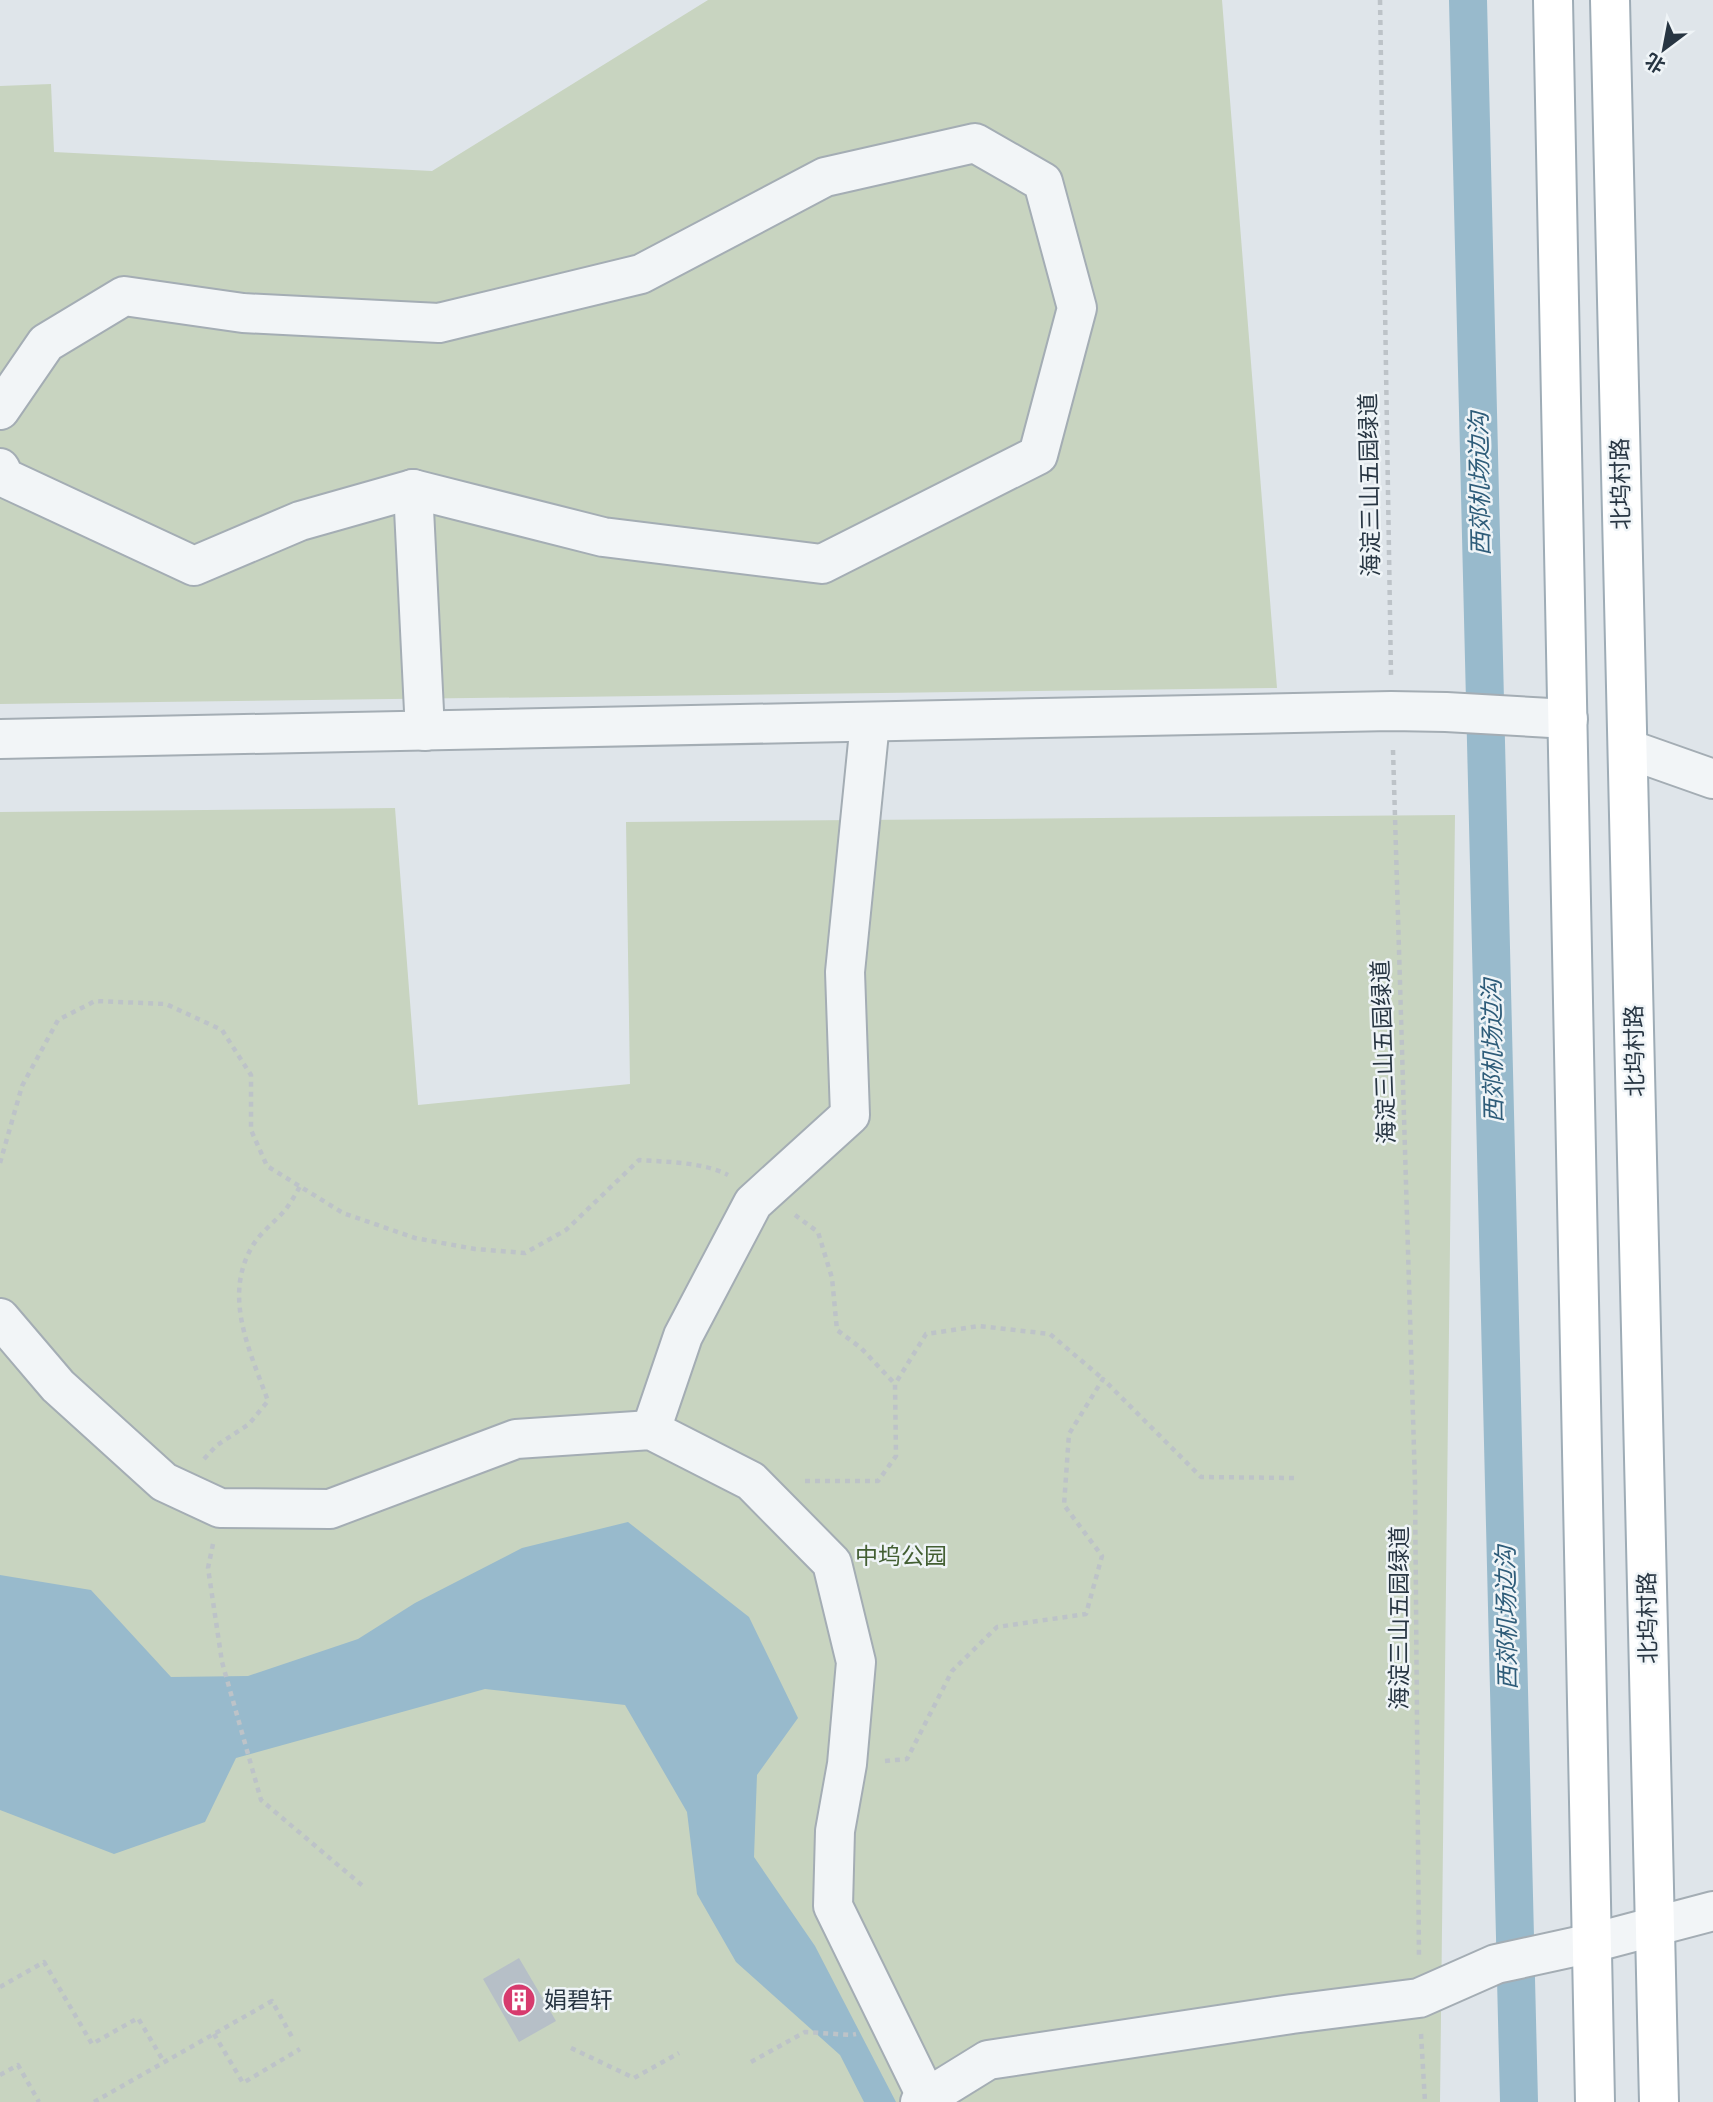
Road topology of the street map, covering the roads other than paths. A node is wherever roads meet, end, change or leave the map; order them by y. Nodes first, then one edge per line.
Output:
1 (1553, 0) edge
2 (1610, 0) edge
3 (0, 410) edge
4 (0, 468) edge
5 (413, 489) junction
6 (1568, 719) junction
7 (870, 722) junction
8 (425, 731) junction
9 (0, 739) edge
10 (1628, 749) junction
11 (1713, 779) edge
12 (0, 1318) edge
13 (651, 1430) junction
14 (1713, 1911) edge
15 (1655, 1926) junction
16 (1592, 1943) junction
17 (925, 2101) edge
18 (1595, 2102) edge
19 (1660, 2102) edge

1 - 6 main road
2 - 10 main road, 北坞村路
3 - 5 street
4 - 5 street
5 - 8 street
6 - 7 street
6 - 16 main road
7 - 8 street
7 - 13 street
8 - 9 street
10 - 11 street
10 - 15 main road, 北坞村路
12 - 13 street
13 - 17 street
14 - 15 street
15 - 16 street
15 - 19 main road, 北坞村路
16 - 17 street
16 - 18 main road

